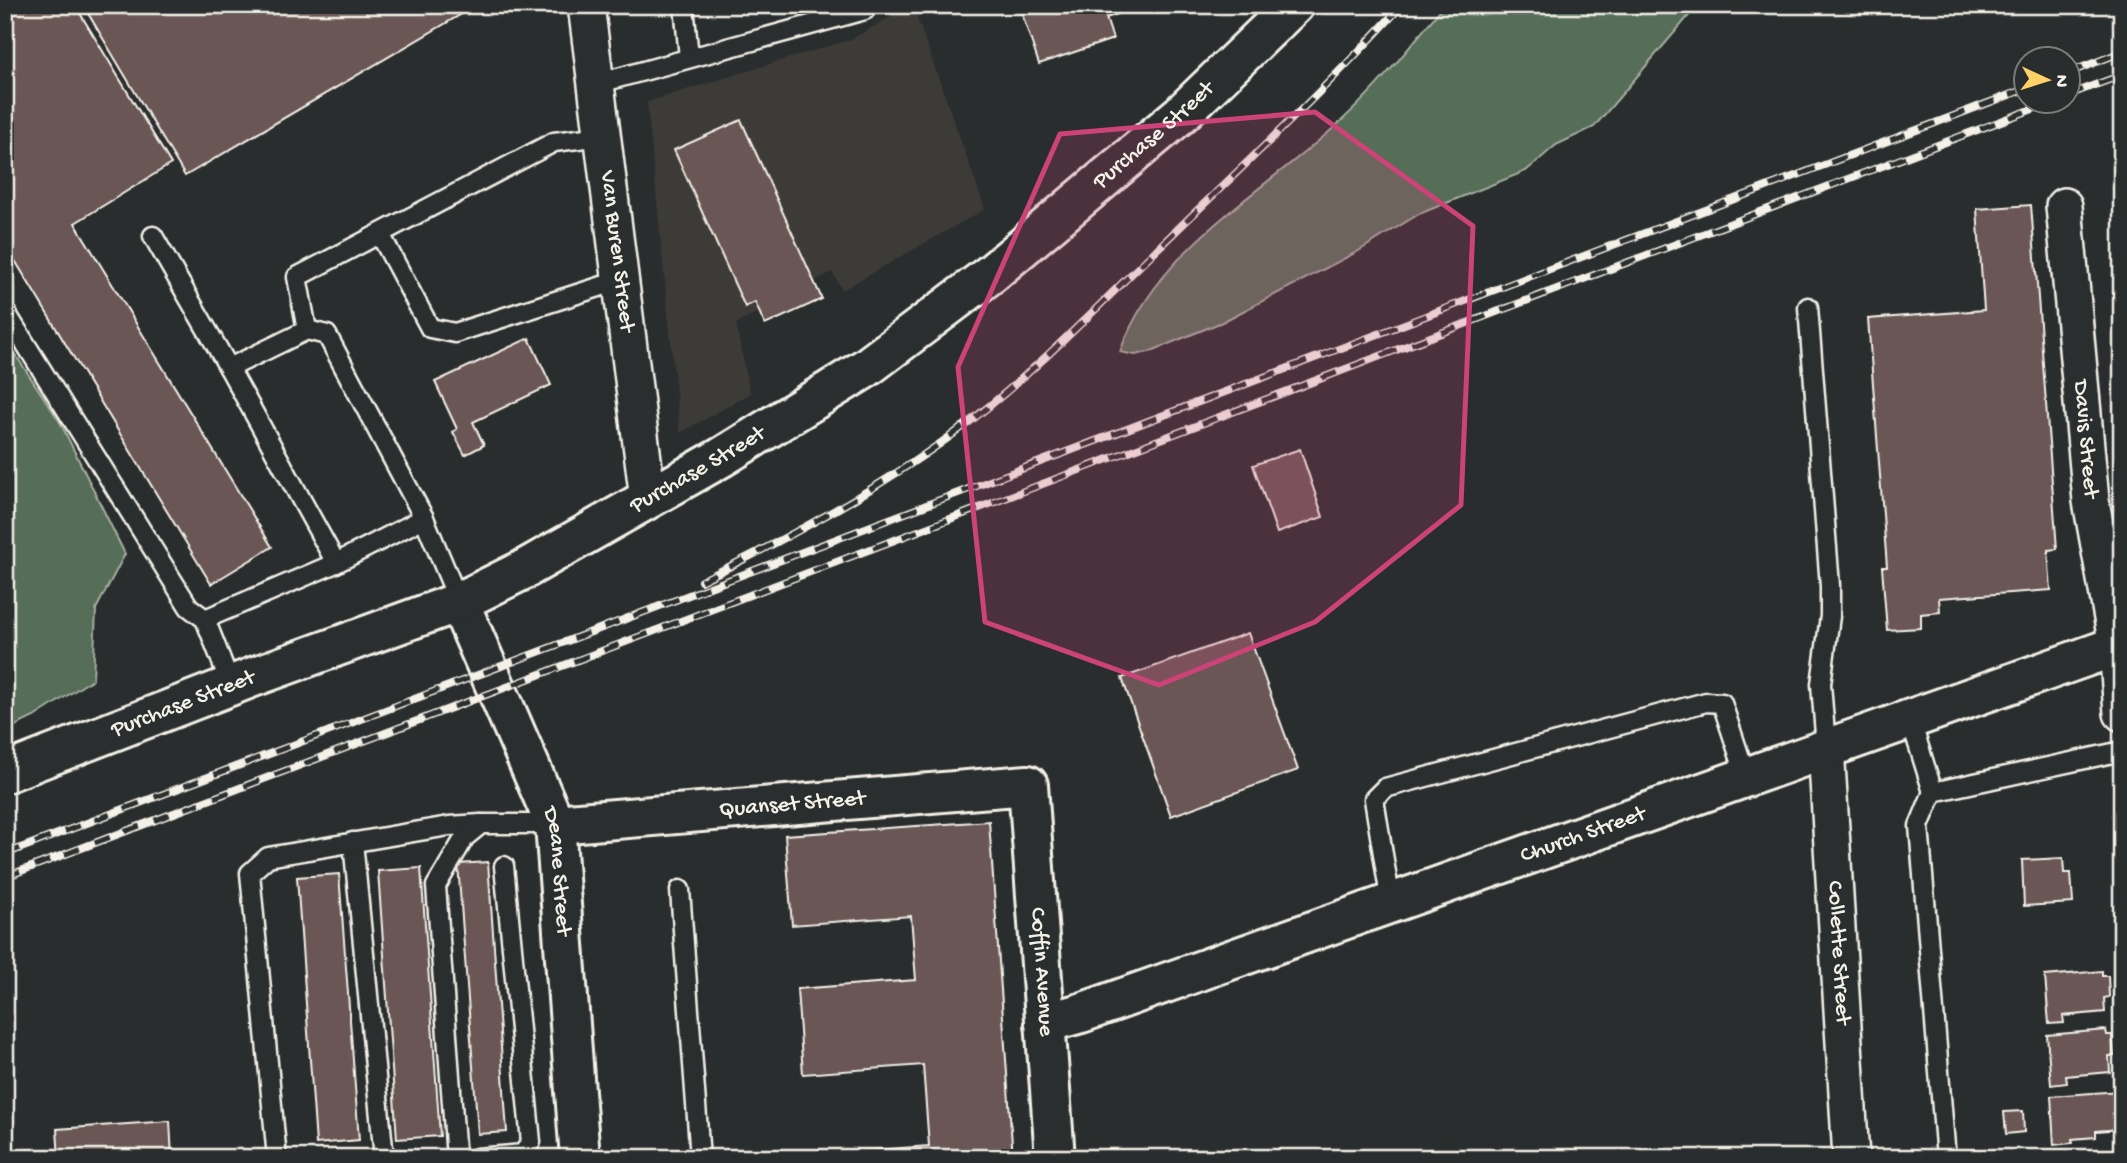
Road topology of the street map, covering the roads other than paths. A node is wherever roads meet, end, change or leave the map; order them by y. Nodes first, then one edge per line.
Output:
1 (586, 5) edge
2 (684, 5) edge
3 (864, 5) edge
4 (1294, 5) edge
5 (690, 58) junction
6 (596, 84) junction
7 (603, 136) junction
8 (2064, 206) dead end
9 (380, 234) junction
10 (153, 236) dead end
11 (621, 280) junction
12 (1808, 307) dead end
13 (5, 311) edge
14 (307, 330) junction
15 (229, 368) junction
16 (648, 499) junction
17 (424, 518) junction
18 (336, 563) junction
19 (459, 602) junction
20 (205, 619) junction
21 (2119, 645) edge
22 (231, 685) junction
23 (2122, 713) edge
24 (1910, 719) junction
25 (1826, 747) junction
26 (2122, 751) edge
27 (5, 774) edge
28 (1746, 776) junction
29 (1028, 785) joint
30 (1933, 792) junction
31 (481, 824) junction
32 (555, 824) junction
33 (353, 842) junction
34 (504, 866) dead end
35 (680, 890) dead end
36 (1391, 903) junction
37 (1045, 1023) junction
38 (277, 1158) edge
39 (384, 1158) edge
40 (456, 1158) edge
41 (477, 1158) edge
42 (580, 1158) edge
43 (700, 1158) edge
44 (1055, 1158) edge
45 (1851, 1158) edge
46 (1946, 1158) edge

1 - 6 street, Van Buren Street
2 - 5 lane
3 - 5 lane
4 - 16 main road, Purchase Street
5 - 6 lane
6 - 7 street, Van Buren Street
7 - 9 lane
7 - 11 street, Van Buren Street
8 - 21 street, Davis Street
9 - 11 lane
9 - 14 lane
10 - 15 lane
11 - 16 street, Van Buren Street
12 - 25 lane
13 - 20 lane
14 - 15 lane
14 - 17 lane
15 - 18 lane
16 - 19 main road, Purchase Street
17 - 18 lane
17 - 19 lane
18 - 20 lane
19 - 22 main road, Purchase Street
19 - 32 main road, Deane Street
20 - 22 lane
21 - 23 street, Davis Street
21 - 24 main road, Church Street
22 - 27 main road, Purchase Street
24 - 25 main road, Church Street
24 - 30 lane
25 - 28 main road, Church Street
25 - 45 street, Collette Street
26 - 30 lane
28 - 36 main road, Church Street
28 - 36 lane
29 - 32 main road, Quanset Street
29 - 37 main road, Coffin Avenue
30 - 46 lane
31 - 32 lane
31 - 33 lane
31 - 40 lane
32 - 42 main road, Deane Street
33 - 38 lane
33 - 39 lane
34 - 41 lane
35 - 43 lane
36 - 37 main road, Church Street
37 - 44 main road, Coffin Avenue

